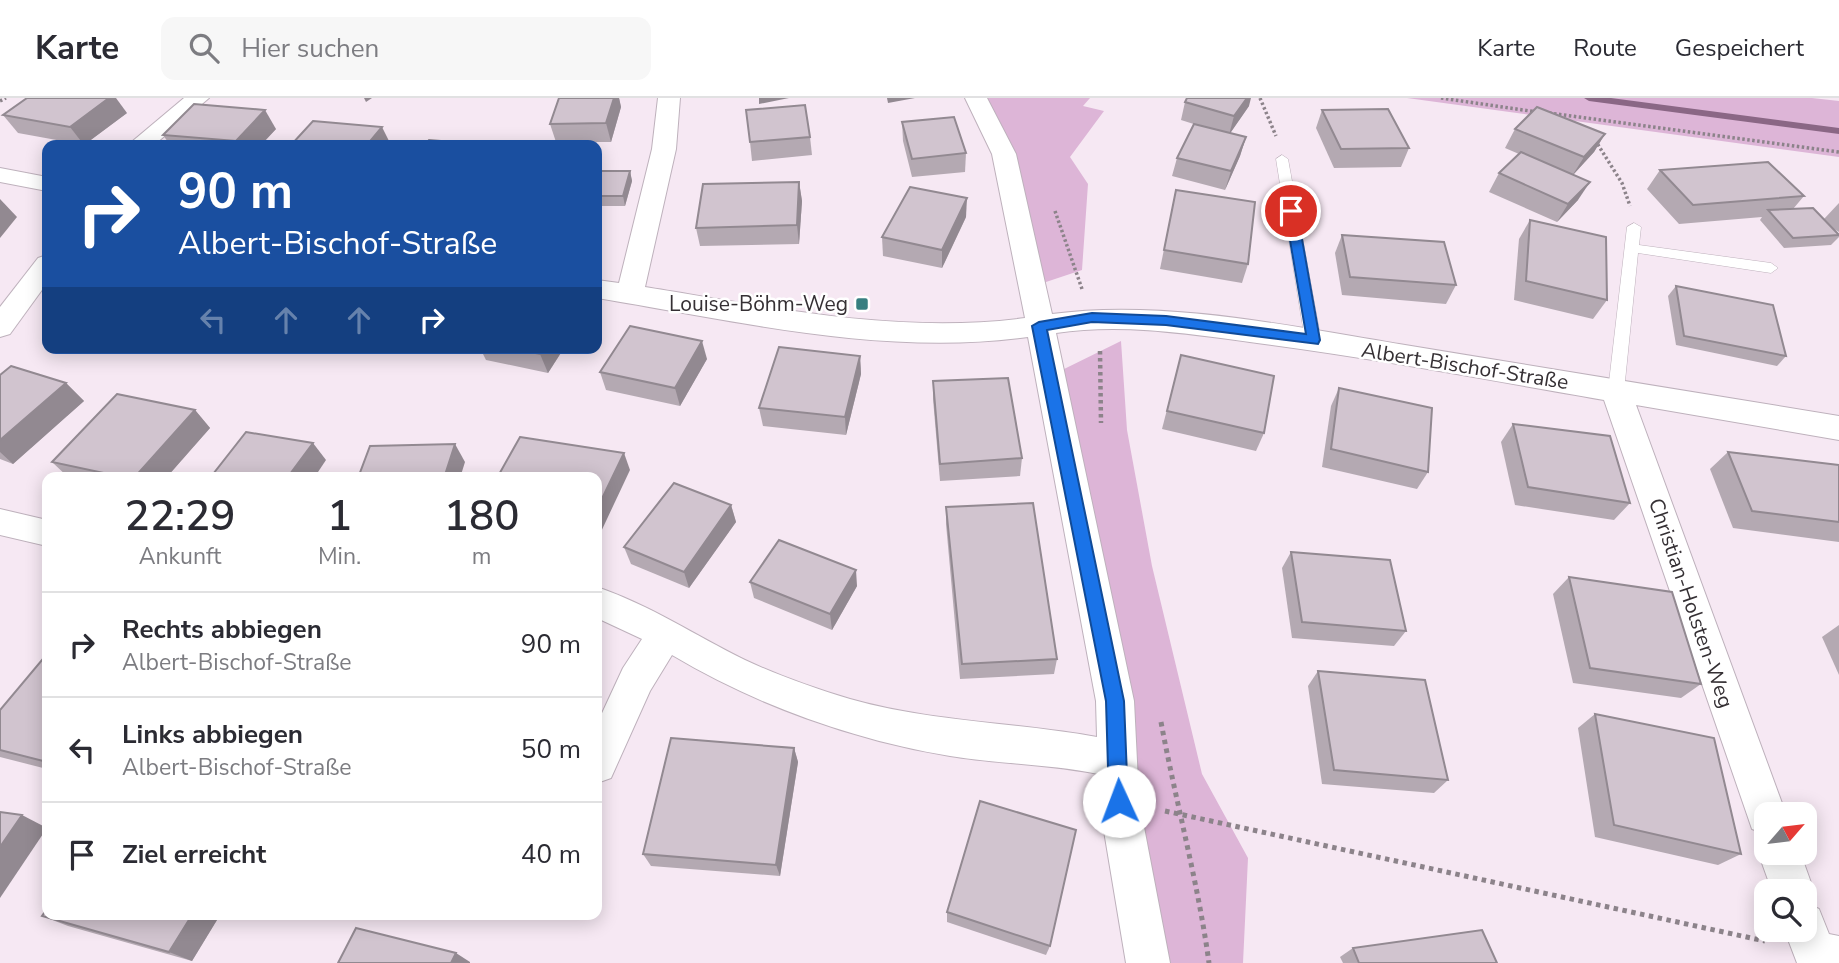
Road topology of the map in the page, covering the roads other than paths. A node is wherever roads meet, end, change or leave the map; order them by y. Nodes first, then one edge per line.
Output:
1 (198, 98) edge
2 (669, 98) edge
3 (976, 98) edge
4 (146, 140) edge
5 (1282, 159) road end
6 (0, 174) edge
7 (42, 183) edge
8 (1634, 227) road end
9 (1632, 248) junction
10 (1771, 268) dead end
11 (42, 271) edge
12 (602, 290) edge
13 (630, 295) junction
14 (1039, 326) junction
15 (0, 327) edge
16 (1313, 340) junction
17 (1616, 391) junction
18 (1839, 428) edge
19 (0, 522) edge
20 (42, 532) edge
21 (602, 604) edge
22 (666, 633) junction
23 (602, 754) edge
24 (1117, 759) junction
25 (1761, 802) edge
26 (1148, 963) edge

1 - 4 street
2 - 13 street
3 - 14 street
5 - 16 lane
6 - 7 street
8 - 9 lane
9 - 10 lane
9 - 17 lane
11 - 15 street
12 - 13 street, Albert-Bischof-Straße
13 - 14 street, Albert-Bischof-Straße
14 - 16 street, Albert-Bischof-Straße
14 - 24 street
16 - 17 street, Albert-Bischof-Straße
17 - 18 street, Albert-Bischof-Straße
17 - 25 street, Christian-Holsten-Weg
19 - 20 street
21 - 22 street
22 - 23 street
22 - 24 street
24 - 26 street

